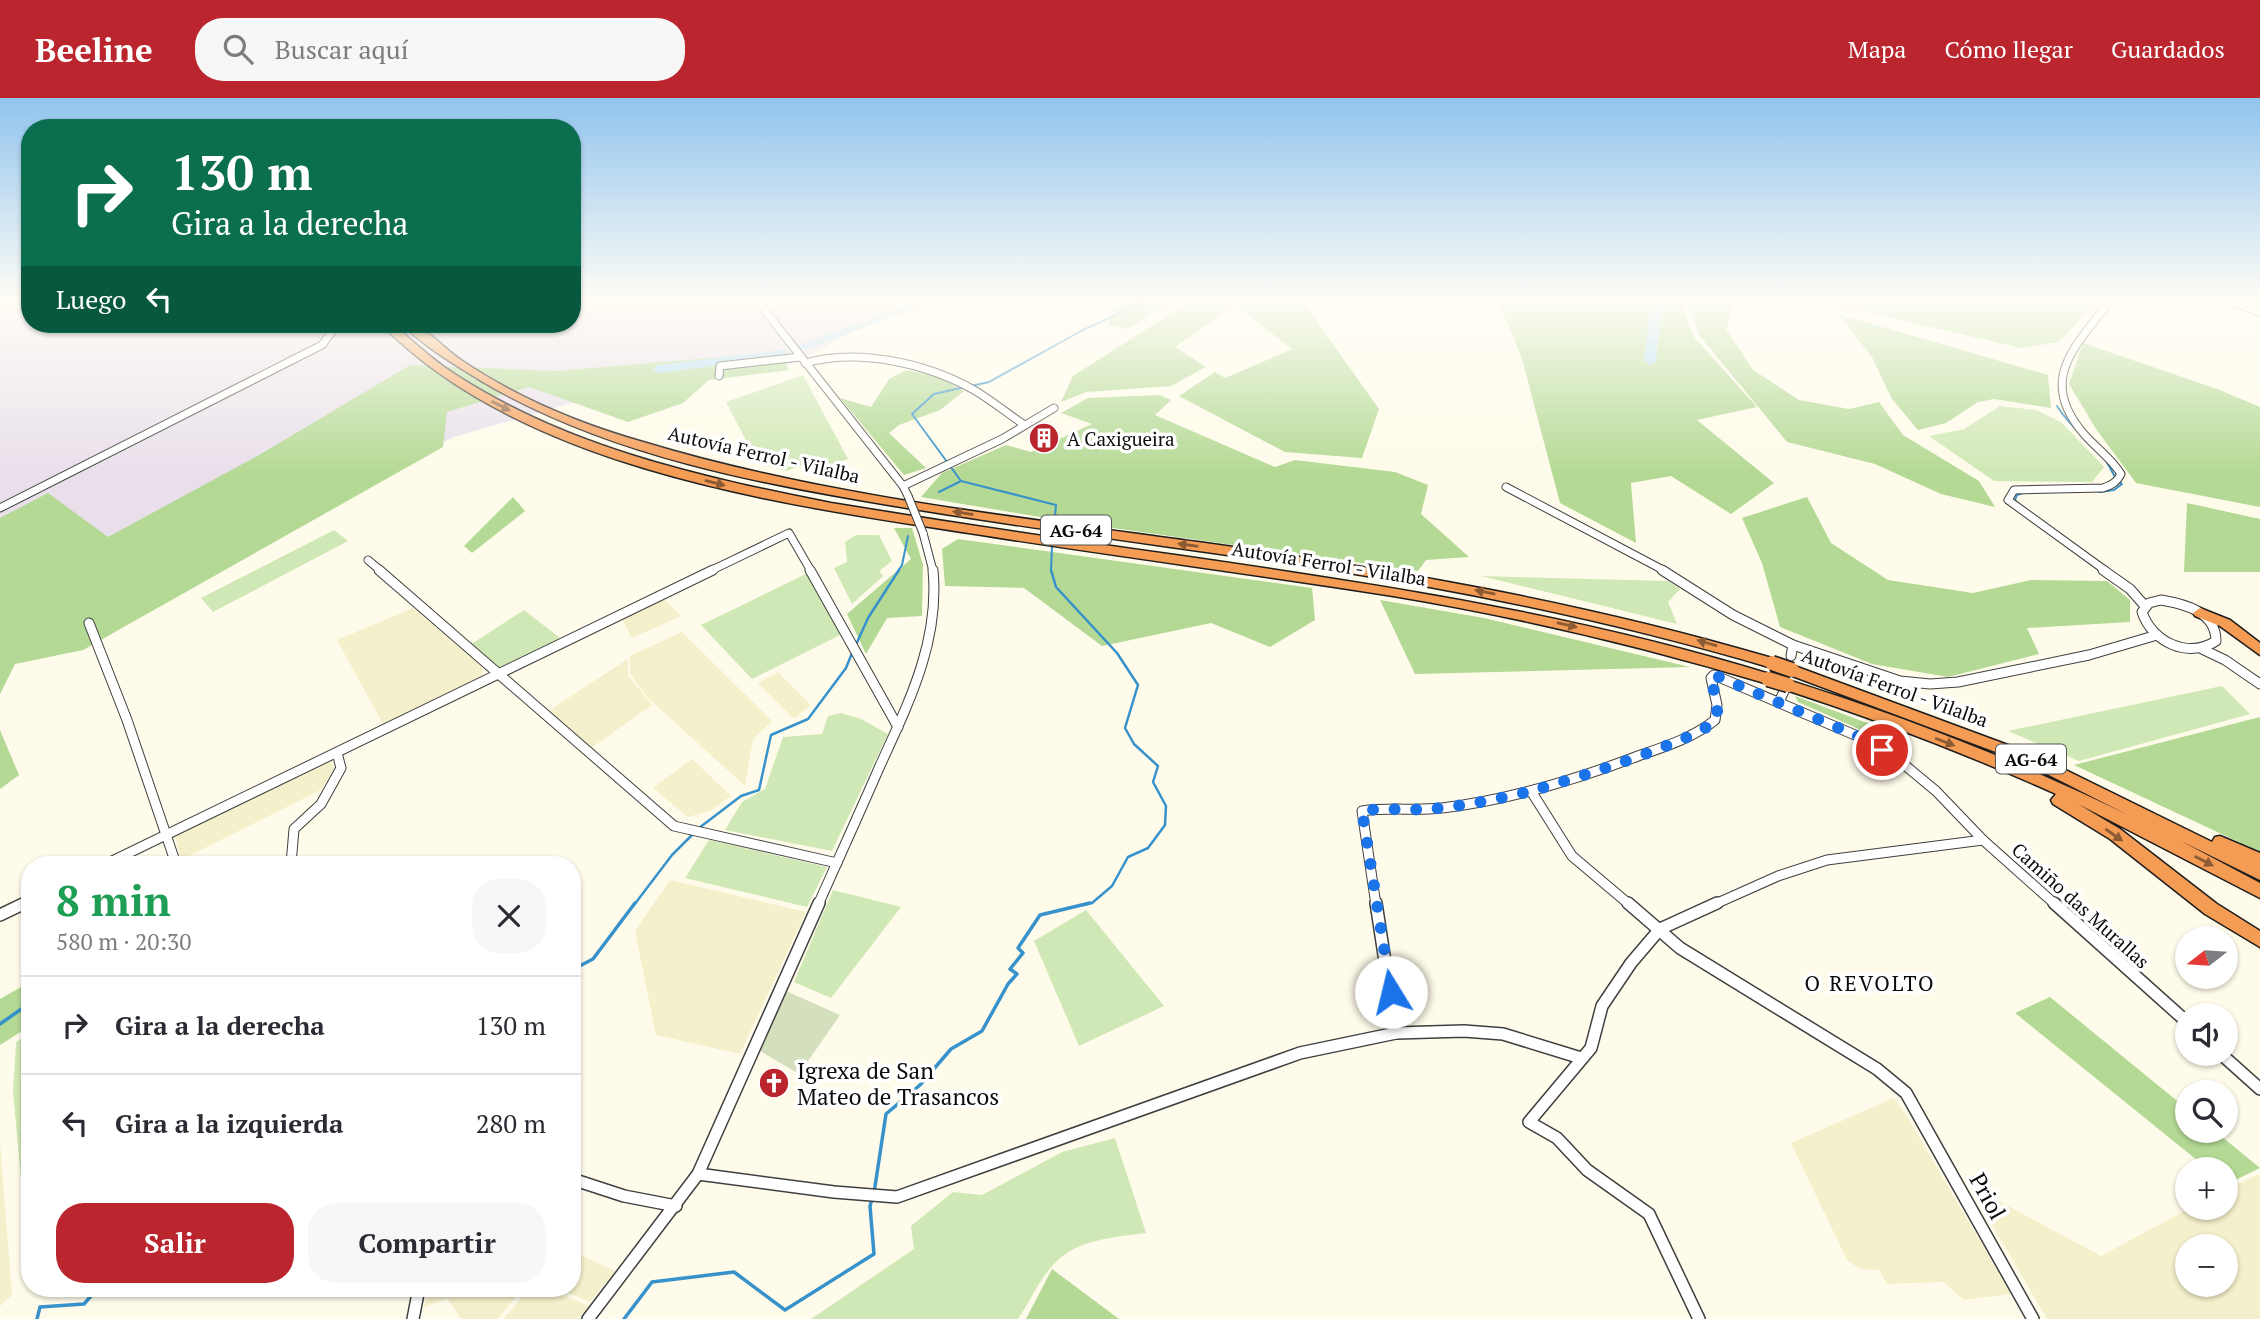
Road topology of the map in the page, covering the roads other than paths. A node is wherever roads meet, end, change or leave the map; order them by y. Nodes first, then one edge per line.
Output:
1 (296, 359) edge
2 (426, 359) edge
3 (454, 359) edge
4 (811, 359) edge
5 (867, 359) edge
6 (2065, 359) edge
7 (802, 360) junction
8 (719, 376) dead end
9 (1054, 408) dead end
10 (1023, 424) junction
11 (903, 486) junction
12 (1506, 487) dead end
13 (0, 508) edge
14 (368, 560) dead end
15 (2130, 589) junction
16 (2161, 600) junction
17 (2145, 606) junction
18 (2200, 613) junction
19 (89, 624) dead end
20 (2157, 635) junction
21 (2216, 641) junction
22 (1793, 645) junction
23 (2201, 649) junction
24 (2260, 650) edge
25 (1791, 663) junction
26 (2242, 671) junction
27 (496, 673) junction
28 (2260, 684) edge
29 (1786, 688) junction
30 (1779, 702) junction
31 (898, 727) junction
32 (1971, 752) junction
33 (337, 753) junction
34 (1531, 791) junction
35 (2098, 792) junction
36 (166, 836) junction
37 (1983, 840) junction
38 (123, 856) edge
39 (173, 856) edge
40 (292, 856) edge
41 (2260, 860) edge
42 (837, 863) junction
43 (2260, 873) edge
44 (2260, 891) edge
45 (21, 905) edge
46 (0, 915) edge
47 (1660, 929) junction
48 (2260, 940) edge
49 (2175, 1011) edge
50 (1396, 1033) junction
51 (1581, 1058) junction
52 (2235, 1066) edge
53 (2260, 1088) edge
54 (698, 1174) junction
55 (581, 1182) edge
56 (676, 1206) junction
57 (417, 1297) edge
58 (413, 1319) edge
59 (588, 1319) edge
60 (1699, 1319) edge
61 (2033, 1319) edge

1 - 13 street
2 -> 29 highway, Autovía Ferrol - Vilalba / AG-64, bridge
25 -> 3 highway, Autovía Ferrol - Vilalba / AG-64, bridge
4 - 7 street
5 - 10 street
6 - 15 street
7 - 8 street
7 - 11 street
9 - 10 street
10 - 11 street
11 - 31 street, bridge
12 - 22 street
14 - 27 street
15 - 16 street
15 - 17 street
16 - 17 street
16 - 18 street
17 - 20 street
18 - 21 street
18 - 24 highway
19 - 36 street
20 - 22 street
20 - 23 street
21 - 23 street
21 - 26 street
22 - 25 street
23 - 26 street
25 - 35 highway, Autovía Ferrol - Vilalba / AG-64
26 - 28 street
27 - 31 street
27 - 33 street
27 - 42 street
29 - 30 street
29 -> 32 highway, Autovía Ferrol - Vilalba / AG-64
30 - 34 street, Camiño das Murallas
30 - 37 street, Camiño das Murallas
31 - 42 street
32 -> 44 highway, Autovía Ferrol - Vilalba / AG-64
32 -> 48 highway
33 - 36 street
33 - 40 street
34 - 47 street
34 - 50 street
35 - 41 highway
35 - 43 highway, Autovía Ferrol - Vilalba / AG-64
36 - 38 street
36 - 39 street
37 - 47 street
37 - 49 street, Camiño das Murallas
42 - 54 street
45 - 46 street
47 - 51 street
47 - 61 street, Priol
50 - 51 street
50 - 54 street
51 - 60 street
52 - 53 street
54 - 56 street
55 - 56 street
56 - 59 street
57 - 58 street

